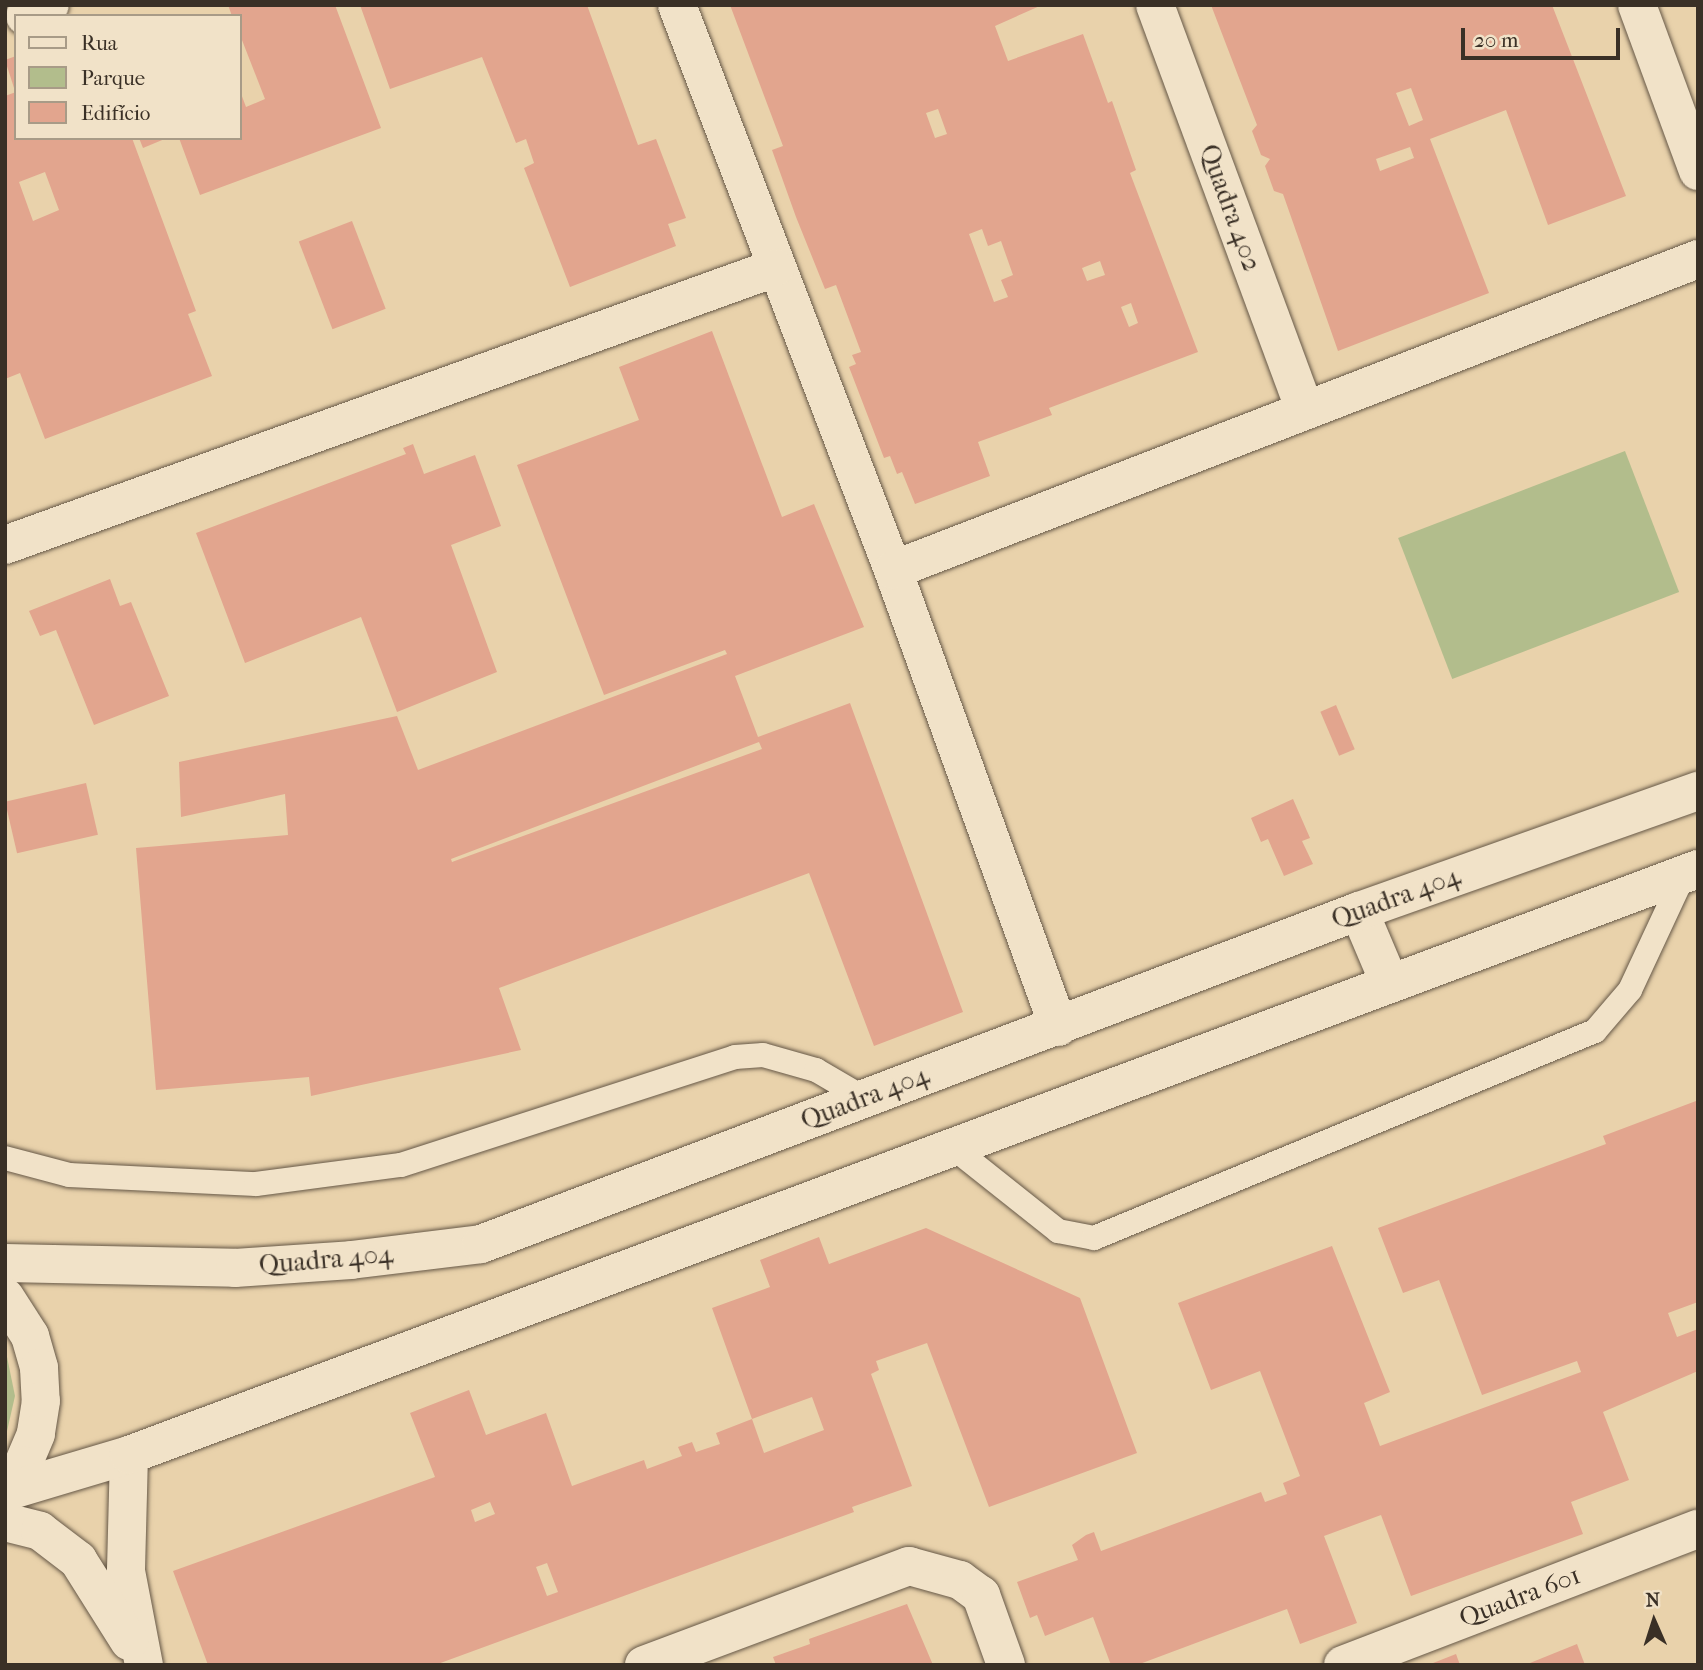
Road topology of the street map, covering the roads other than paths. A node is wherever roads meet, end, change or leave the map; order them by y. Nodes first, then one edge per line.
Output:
1 (50, 5) edge
2 (677, 5) edge
3 (1155, 5) edge
4 (1637, 5) edge
5 (30, 14) edge
6 (1698, 171) edge
7 (1698, 259) edge
8 (775, 268) junction
9 (1305, 410) junction
10 (5, 545) edge
11 (893, 570) junction
12 (1698, 791) edge
13 (1691, 872) edge
14 (1359, 911) junction
15 (1390, 984) junction
16 (1058, 1027) junction
17 (864, 1098) junction
18 (955, 1149) junction
19 (5, 1158) edge
20 (5, 1263) edge
21 (5, 1297) edge
22 (129, 1455) junction
23 (5, 1492) edge
24 (5, 1522) edge
25 (1698, 1529) edge
26 (142, 1665) edge
27 (643, 1665) edge
28 (1006, 1665) edge
29 (1343, 1665) edge

1 - 5 street
2 - 8 street
3 - 9 street, Quadra 402
4 - 6 street
7 - 9 street
8 - 10 street
8 - 11 street
9 - 11 street
11 - 16 street
12 - 14 street, Quadra 404
13 - 15 street
13 - 18 lane
14 - 15 street
14 - 16 street, Quadra 404
15 - 18 street
16 - 17 street, Quadra 404
17 - 19 lane
17 - 20 street, Quadra 404
18 - 22 street
21 - 23 street
22 - 23 street
22 - 26 street
24 - 26 street
25 - 29 street, Quadra 601
27 - 28 street

